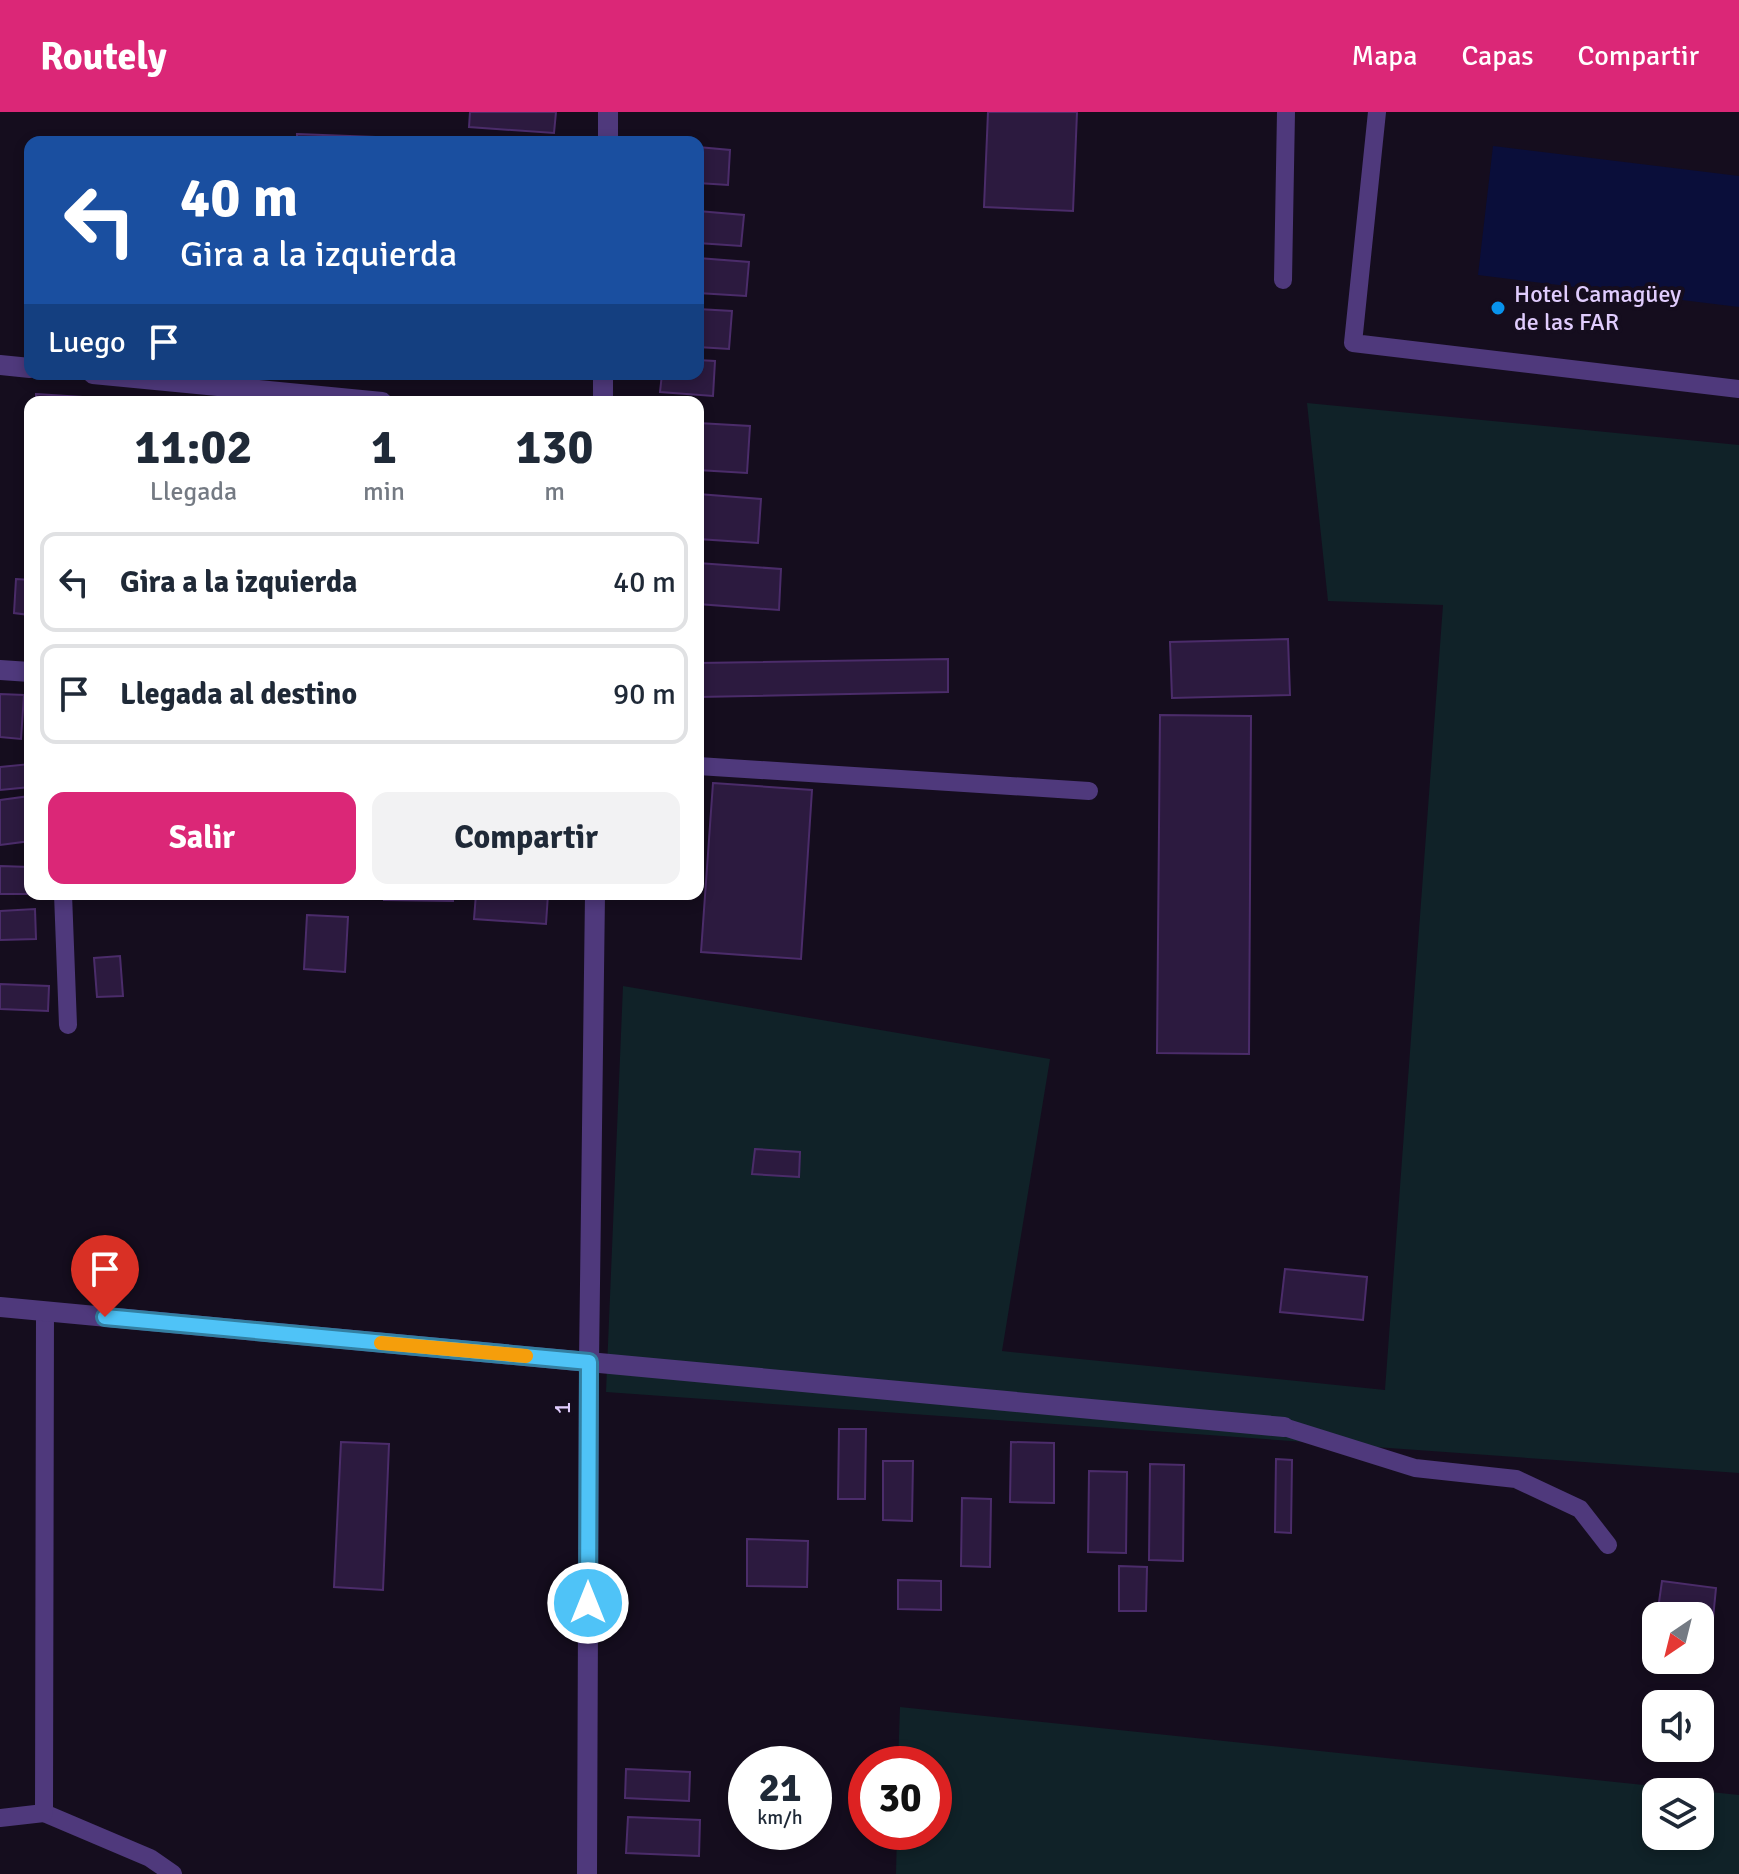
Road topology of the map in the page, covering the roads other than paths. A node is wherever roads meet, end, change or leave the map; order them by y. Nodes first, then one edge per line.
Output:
1 (608, 112) edge
2 (1286, 112) edge
3 (1377, 112) edge
4 (608, 136) edge
5 (1283, 280) dead end
6 (0, 365) edge
7 (24, 367) edge
8 (155, 380) edge
9 (1739, 389) edge
10 (320, 396) edge
11 (0, 670) edge
12 (24, 672) edge
13 (704, 766) edge
14 (1089, 791) dead end
15 (63, 900) edge
16 (595, 900) edge
17 (68, 1025) dead end
18 (0, 1307) edge
19 (45, 1312) junction
20 (589, 1362) junction
21 (1284, 1427) joint
22 (1608, 1545) dead end
23 (44, 1813) junction
24 (0, 1818) edge
25 (173, 1874) edge
26 (587, 1874) edge

1 - 4 street
2 - 5 lane
3 - 9 lane
6 - 7 street
8 - 10 street
11 - 12 street
13 - 14 lane
15 - 17 lane
16 - 20 street, 1
18 - 19 street
19 - 20 street
19 - 23 lane
20 - 21 street
20 - 26 street, 1
21 - 22 lane
23 - 24 lane
23 - 25 lane

